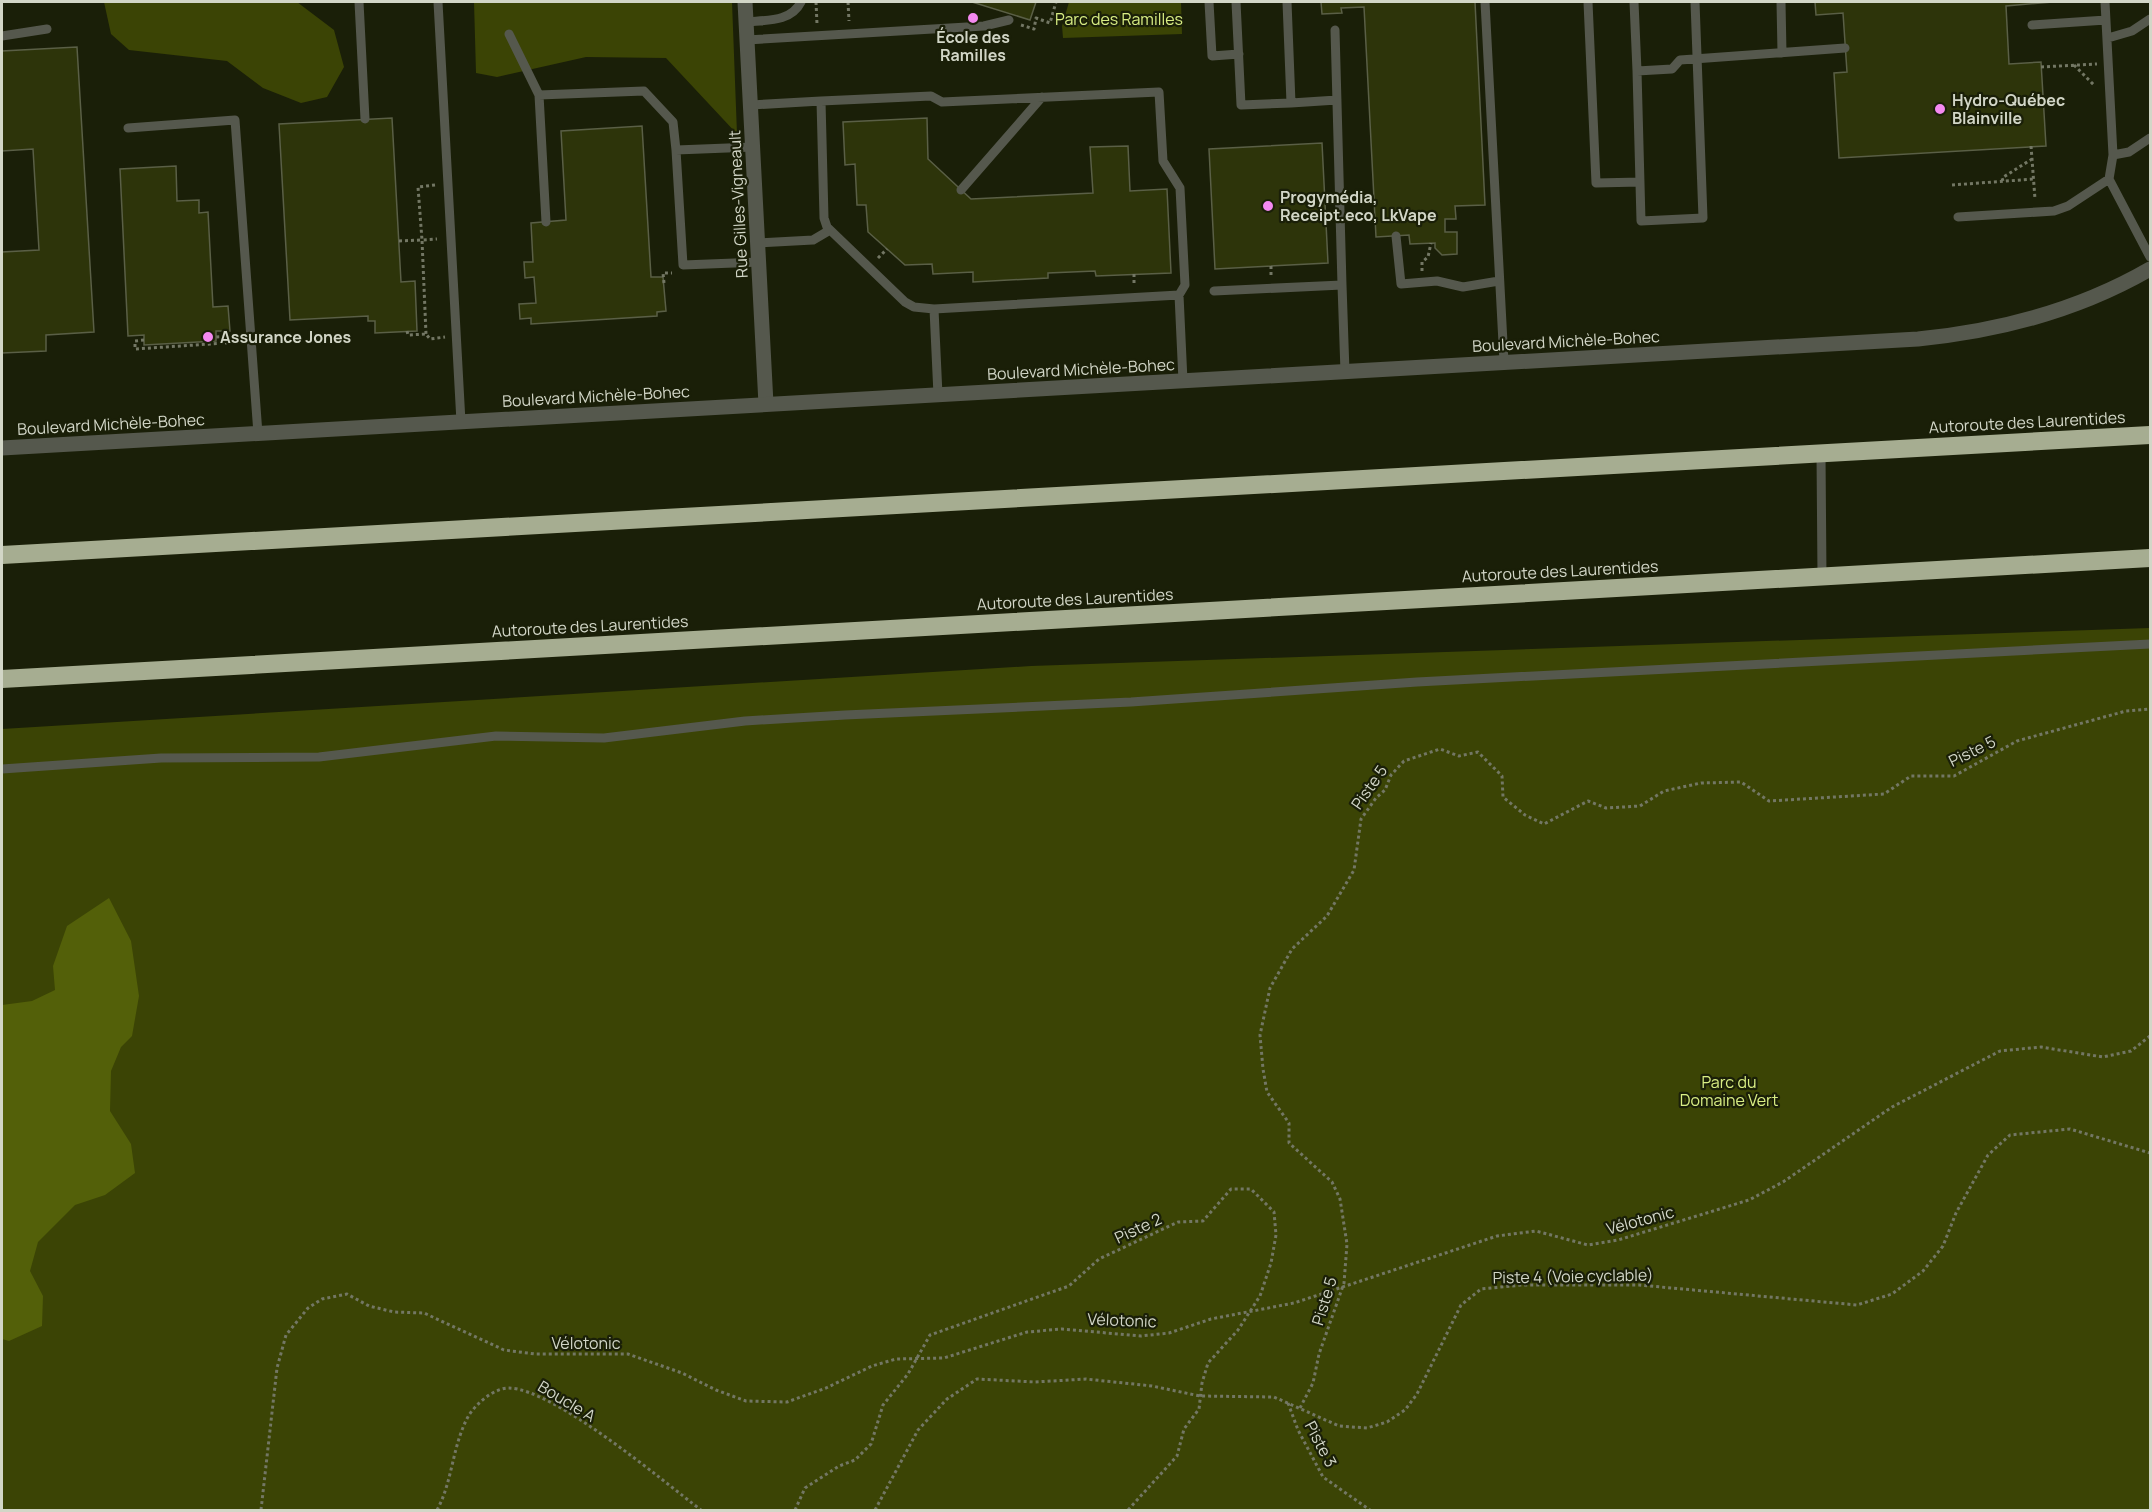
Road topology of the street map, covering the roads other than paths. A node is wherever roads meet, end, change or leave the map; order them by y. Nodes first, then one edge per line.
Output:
1 (359, 2) edge
2 (438, 2) edge
3 (745, 2) edge
4 (801, 2) edge
5 (1209, 2) edge
6 (1236, 2) edge
7 (1287, 2) edge
8 (1485, 2) edge
9 (1588, 2) edge
10 (1634, 2) edge
11 (1695, 2) edge
12 (1781, 2) edge
13 (2105, 2) edge
14 (2151, 19) edge
15 (1009, 20) dead end
16 (2106, 20) junction
17 (746, 22) junction
18 (2032, 25) dead end
19 (47, 30) dead end
20 (1335, 30) dead end
21 (509, 34) dead end
22 (2, 36) edge
23 (2108, 38) junction
24 (747, 40) junction
25 (1845, 48) dead end
26 (1782, 53) junction
27 (1239, 54) junction
28 (1697, 59) junction
29 (1637, 71) junction
30 (538, 95) junction
31 (1042, 98) junction
32 (1337, 100) junction
33 (820, 101) junction
34 (1291, 103) junction
35 (751, 105) junction
36 (364, 119) dead end
37 (128, 128) dead end
38 (2151, 138) edge
39 (753, 147) junction
40 (676, 150) junction
41 (2113, 155) junction
42 (2109, 179) junction
43 (1640, 182) junction
44 (962, 190) dead end
45 (1958, 217) dead end
46 (546, 222) dead end
47 (830, 230) junction
48 (1396, 236) dead end
49 (759, 243) junction
50 (2151, 257) edge
51 (760, 262) junction
52 (2151, 269) edge
53 (1499, 281) junction
54 (1342, 285) junction
55 (1214, 291) dead end
56 (1179, 295) junction
57 (934, 309) junction
58 (1504, 362) junction
59 (1345, 372) junction
60 (1183, 381) junction
61 (938, 395) junction
62 (766, 404) junction
63 (461, 422) junction
64 (258, 434) junction
65 (2151, 435) edge
66 (2, 448) edge
67 (1821, 454) junction
68 (2, 555) edge
69 (2151, 558) edge
70 (1822, 576) junction
71 (2151, 644) edge
72 (2, 679) edge
73 (2, 769) edge

1 - 36 lane
2 - 63 lane
3 - 17 street, Rue Gilles-Vigneault
4 - 17 lane
5 - 27 lane
6 - 27 lane
7 - 34 lane
8 - 53 lane
9 - 43 lane
10 - 29 lane
11 - 28 lane
12 - 26 lane
13 - 16 lane
14 - 23 lane
15 - 24 lane
16 - 18 lane
16 - 23 lane
17 - 24 street, Rue Gilles-Vigneault
19 - 22 lane
20 - 32 lane
21 - 30 lane
23 - 41 lane
24 - 35 street, Rue Gilles-Vigneault
25 - 26 lane
26 - 28 lane
27 - 34 lane
28 - 29 lane
28 - 43 lane
29 - 43 lane
30 - 40 lane
30 - 46 lane
31 - 33 lane
31 - 44 lane
31 - 56 lane
32 - 34 lane
32 - 54 lane
33 - 35 lane
33 - 47 lane
35 - 39 street, Rue Gilles-Vigneault
37 - 64 lane
38 - 41 lane
39 - 40 lane
39 - 49 street, Rue Gilles-Vigneault
40 - 51 lane
41 - 42 lane
42 - 45 lane
42 - 50 lane
47 - 49 lane
47 - 57 lane
48 - 53 lane
49 - 51 street, Rue Gilles-Vigneault
51 - 62 street, Rue Gilles-Vigneault
52 - 58 street, Boulevard Michèle-Bohec
53 - 58 lane
54 - 55 lane
54 - 59 lane
56 - 57 lane
56 - 60 lane
57 - 61 lane
58 - 59 street, Boulevard Michèle-Bohec
59 - 60 street, Boulevard Michèle-Bohec
60 - 61 street, Boulevard Michèle-Bohec
61 - 62 street, Boulevard Michèle-Bohec
62 - 63 street, Boulevard Michèle-Bohec
63 - 64 street, Boulevard Michèle-Bohec
64 - 66 street, Boulevard Michèle-Bohec
65 - 67 highway, Autoroute des Laurentides
67 - 68 highway, Autoroute des Laurentides
67 - 70 lane
69 - 70 highway, Autoroute des Laurentides
70 - 72 highway, Autoroute des Laurentides
71 - 73 lane

